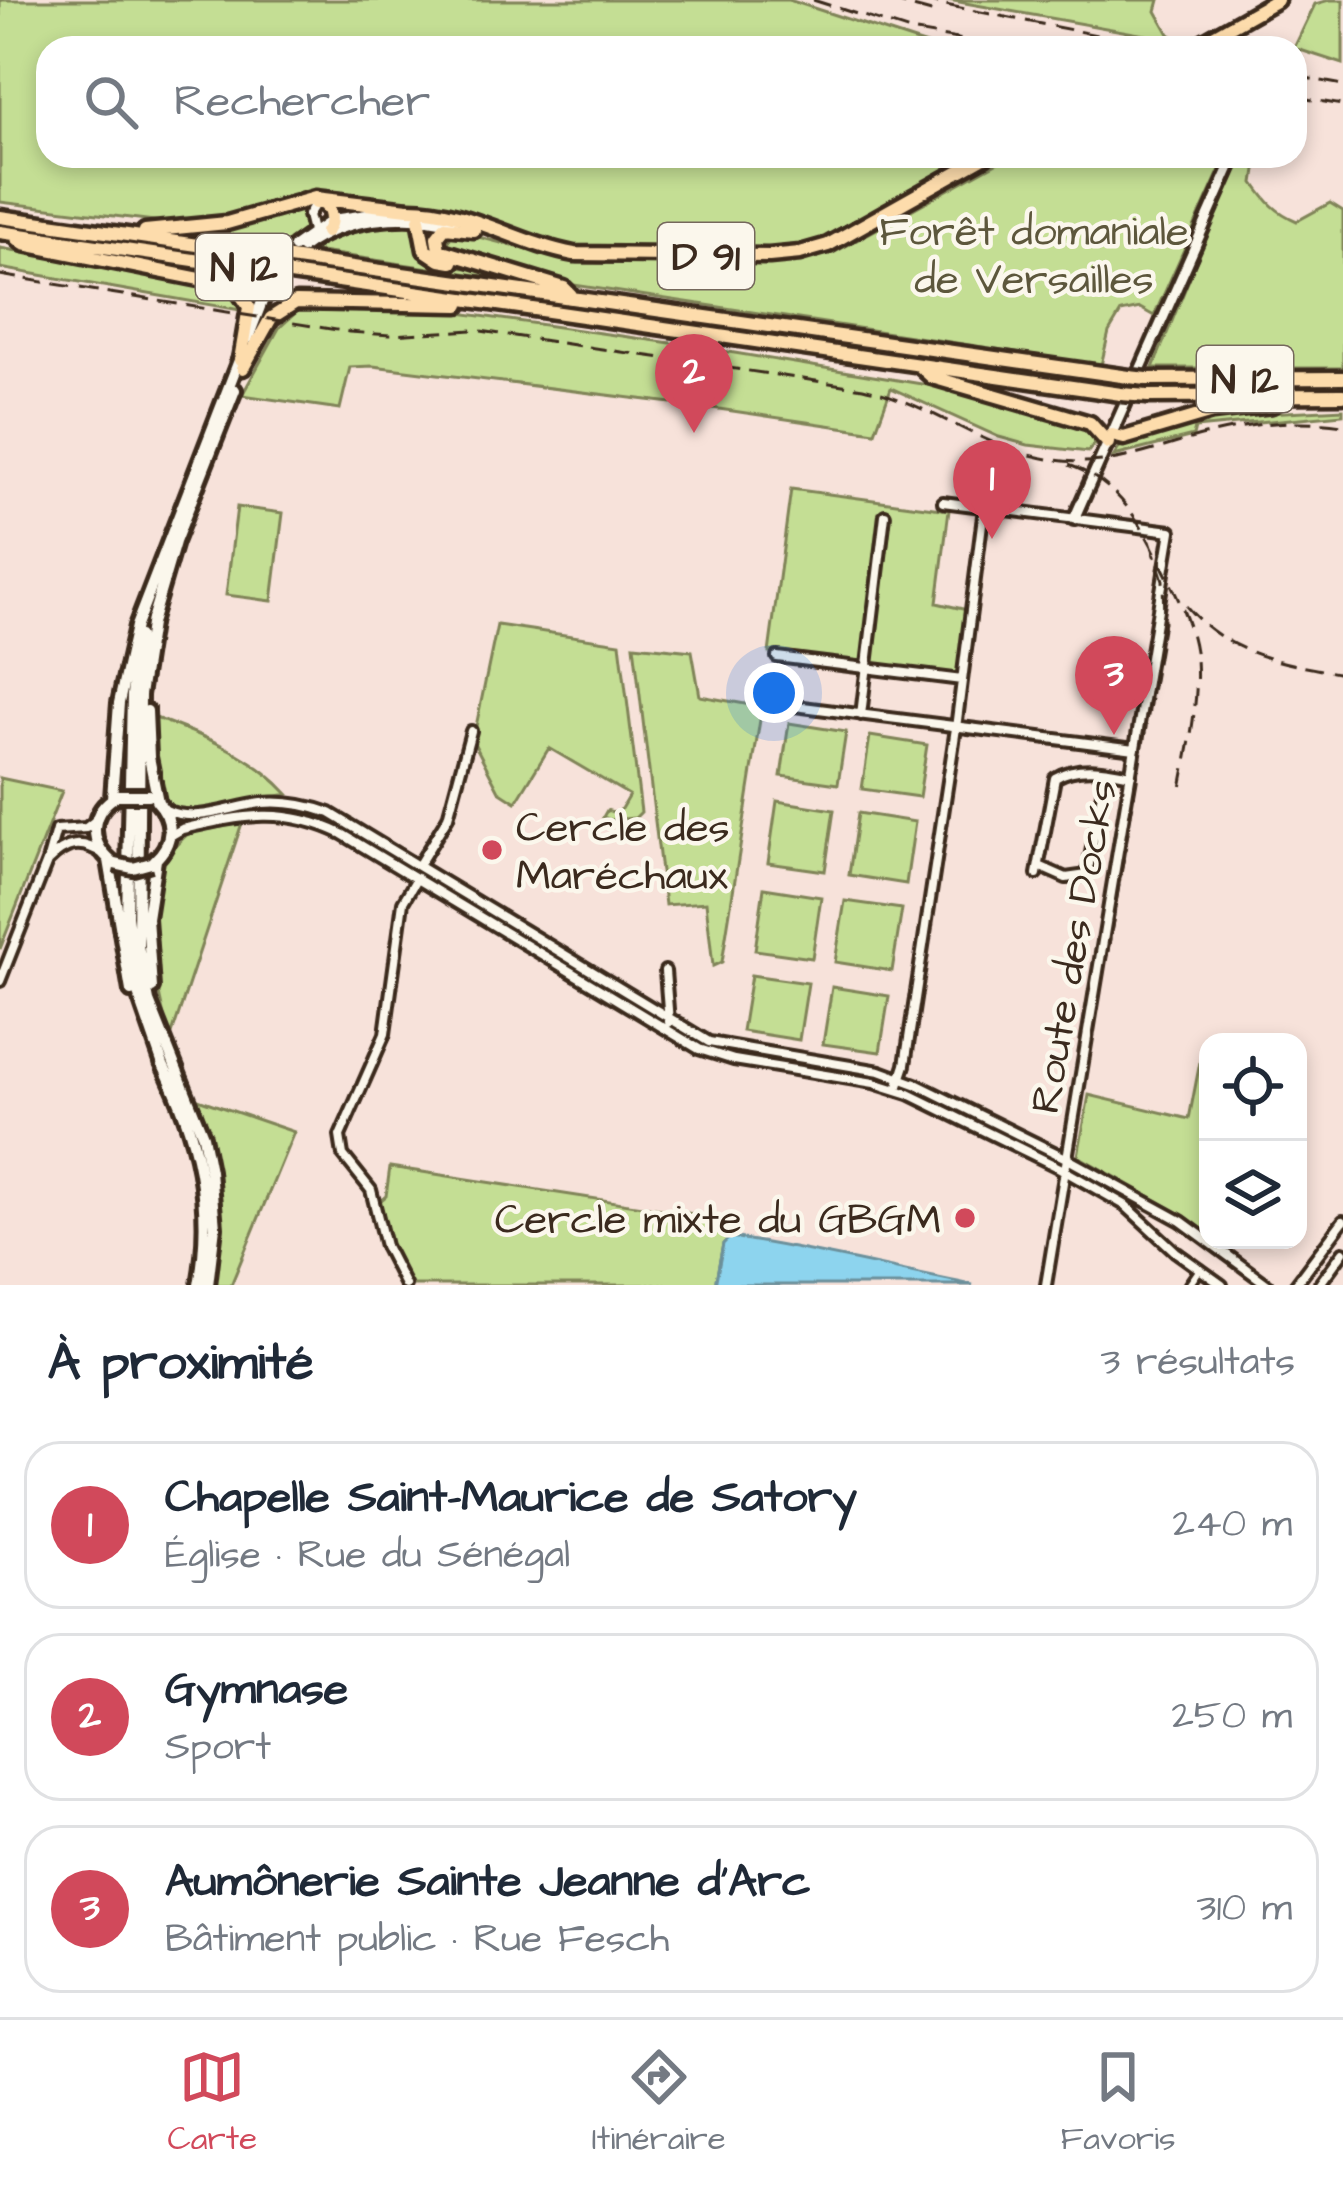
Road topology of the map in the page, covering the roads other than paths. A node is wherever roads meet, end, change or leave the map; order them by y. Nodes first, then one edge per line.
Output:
1 (1263, 0) edge
2 (1277, 0) edge
3 (1198, 36) edge
4 (1211, 36) edge
5 (965, 168) edge
6 (977, 168) edge
7 (1230, 168) edge
8 (316, 203) junction
9 (286, 208) junction
10 (414, 214) junction
11 (0, 217) edge
12 (323, 227) junction
13 (474, 230) junction
14 (6, 233) edge
15 (129, 235) junction
16 (298, 248) tunnel mouth
17 (501, 267) junction
18 (273, 281) tunnel mouth
19 (574, 297) junction
20 (476, 300) junction
21 (242, 364) junction
22 (920, 366) junction
23 (1343, 378) edge
24 (1286, 395) junction
25 (1343, 395) edge
26 (1110, 439) junction
27 (943, 502) dead end
28 (984, 508) junction
29 (886, 514) dead end
30 (1074, 519) junction
31 (148, 615) junction
32 (777, 657) dead end
33 (867, 668) junction
34 (962, 680) junction
35 (770, 703) dead end
36 (861, 715) junction
37 (956, 728) junction
38 (471, 731) dead end
39 (1135, 749) junction
40 (1106, 770) junction
41 (1131, 775) junction
42 (115, 796) junction
43 (157, 802) junction
44 (96, 820) junction
45 (56, 830) junction
46 (170, 836) junction
47 (68, 844) junction
48 (109, 860) junction
49 (47, 862) junction
50 (153, 862) junction
51 (418, 866) junction
52 (417, 878) junction
53 (665, 971) dead end
54 (0, 981) edge
55 (670, 995) junction
56 (651, 1014) junction
57 (668, 1024) junction
58 (167, 1050) junction
59 (833, 1064) junction
60 (163, 1065) junction
61 (831, 1076) junction
62 (902, 1078) junction
63 (898, 1089) junction
64 (1066, 1158) junction
65 (1064, 1170) junction
66 (1153, 1206) junction
67 (1143, 1220) junction
68 (1343, 1221) edge
69 (1325, 1246) junction
70 (1341, 1254) edge
71 (1200, 1269) junction
72 (199, 1285) edge
73 (208, 1285) edge
74 (405, 1285) edge
75 (1046, 1285) edge
76 (1189, 1285) edge
77 (1222, 1285) edge
78 (1268, 1285) edge
79 (1295, 1285) edge
80 (1319, 1285) edge

1 - 3 main road
2 - 4 main road
5 - 10 main road, D 91
6 - 13 main road, D 91
7 - 26 street
8 - 9 main road
8 - 12 main road
8 - 12 street
9 - 10 main road
9 - 15 main road
10 - 12 main road, D 91
10 - 13 main road, D 91
10 - 17 main road
11 - 15 main road, N 12
12 - 16 main road, D 91
13 - 17 main road
14 - 20 main road, N 12
14 - 21 main road
15 - 19 main road, N 12
17 - 19 main road
18 - 21 main road
19 - 23 main road, N 12, bridge
20 - 21 main road
20 - 22 main road, N 12
21 - 31 main road
22 - 24 main road, N 12, bridge
22 - 26 main road
24 - 25 main road, N 12
24 - 26 main road
26 - 30 street
27 - 28 street
28 - 30 street
28 - 34 street
29 - 33 street
30 - 39 street, Route des Docks
31 - 42 main road
31 - 43 main road
31 - 58 main road
31 - 60 main road
32 - 33 street
33 - 34 street
33 - 36 street
34 - 37 street
35 - 36 street
36 - 37 street
37 - 39 street
37 - 62 street
38 - 51 street
39 - 41 street, Route des Docks
40 - 40 street
40 - 41 street
41 - 64 street, Route des Docks
42 - 43 main road, bridge
42 - 44 main road
43 - 46 main road
43 - 51 street
44 - 45 street
44 - 48 main road
45 - 47 street
45 - 49 street
46 - 50 main road
46 - 52 street
47 - 48 street
47 - 49 street
48 - 50 main road, bridge
48 - 60 main road
49 - 54 street
50 - 58 main road
51 - 56 street
52 - 56 street
52 - 74 street
53 - 55 street
55 - 56 street
55 - 57 street
56 - 57 street
57 - 59 street
57 - 61 street
58 - 73 main road
59 - 61 street
59 - 62 street
60 - 72 main road
61 - 63 street
62 - 63 street
62 - 64 street
63 - 65 street
64 - 65 street, Route des Docks
64 - 66 street
65 - 67 street
65 - 75 street, Route des Docks
66 - 67 street
66 - 78 street
67 - 71 street
68 - 69 street
69 - 70 street
69 - 79 street
70 - 80 street
71 - 76 street
71 - 77 street

